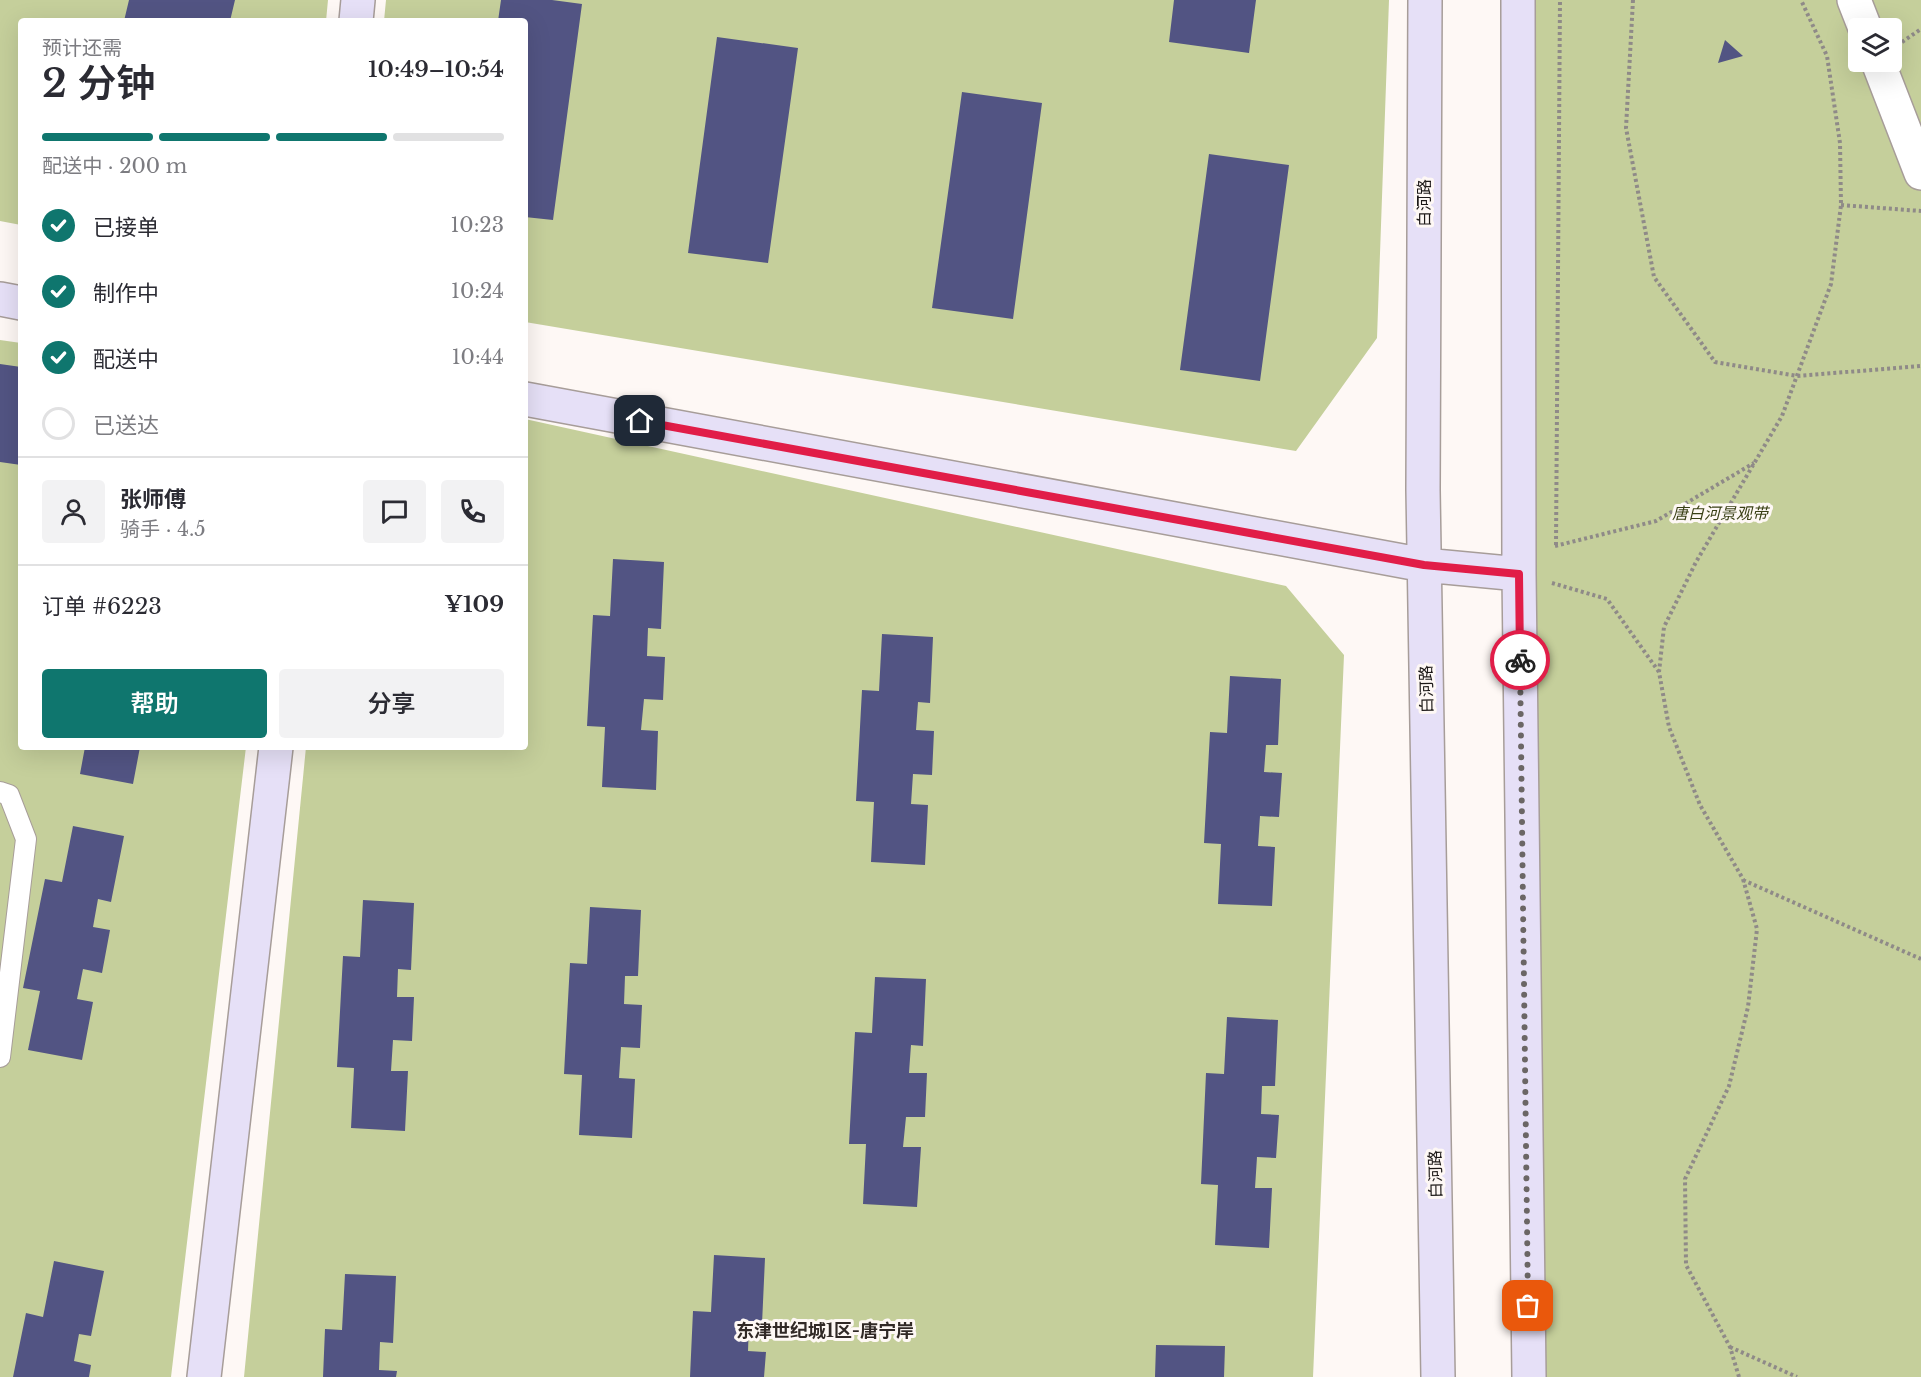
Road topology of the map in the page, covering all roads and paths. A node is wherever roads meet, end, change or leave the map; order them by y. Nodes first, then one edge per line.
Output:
1 (358, 0) edge
2 (1425, 0) edge
3 (1518, 0) edge
4 (1560, 0) edge
5 (1633, 0) edge
6 (1801, 0) edge
7 (1854, 0) edge
8 (356, 18) edge
9 (1861, 18) edge
10 (1921, 29) edge
11 (1902, 43) edge
12 (1895, 72) edge
13 (1921, 173) edge
14 (1841, 205) junction
15 (1921, 211) edge
16 (0, 299) edge
17 (18, 302) edge
18 (1921, 366) edge
19 (1797, 376) junction
20 (528, 400) edge
21 (1754, 463) junction
22 (1556, 545) junction
23 (1424, 565) junction
24 (1519, 574) junction
25 (1659, 672) junction
26 (276, 750) edge
27 (0, 792) edge
28 (1743, 879) junction
29 (1921, 958) edge
30 (0, 1057) edge
31 (1730, 1347) junction
32 (204, 1377) edge
33 (1438, 1377) edge
34 (1529, 1377) edge
35 (1739, 1377) edge
36 (1797, 1377) edge

1 - 8 street
2 - 23 street, 白河路
3 - 24 street
4 - 22 path
5 - 19 path
6 - 14 path
7 - 9 street
10 - 11 path
12 - 13 street
14 - 15 path
14 - 19 path
16 - 17 street
18 - 19 path
19 - 21 path
20 - 23 street
21 - 22 path
21 - 25 path
22 - 24 path
23 - 24 street
23 - 33 street, 白河路
24 - 25 path
24 - 34 street
25 - 28 path
26 - 32 street
27 - 30 lane
28 - 29 path
28 - 31 path
31 - 35 path
31 - 36 path

